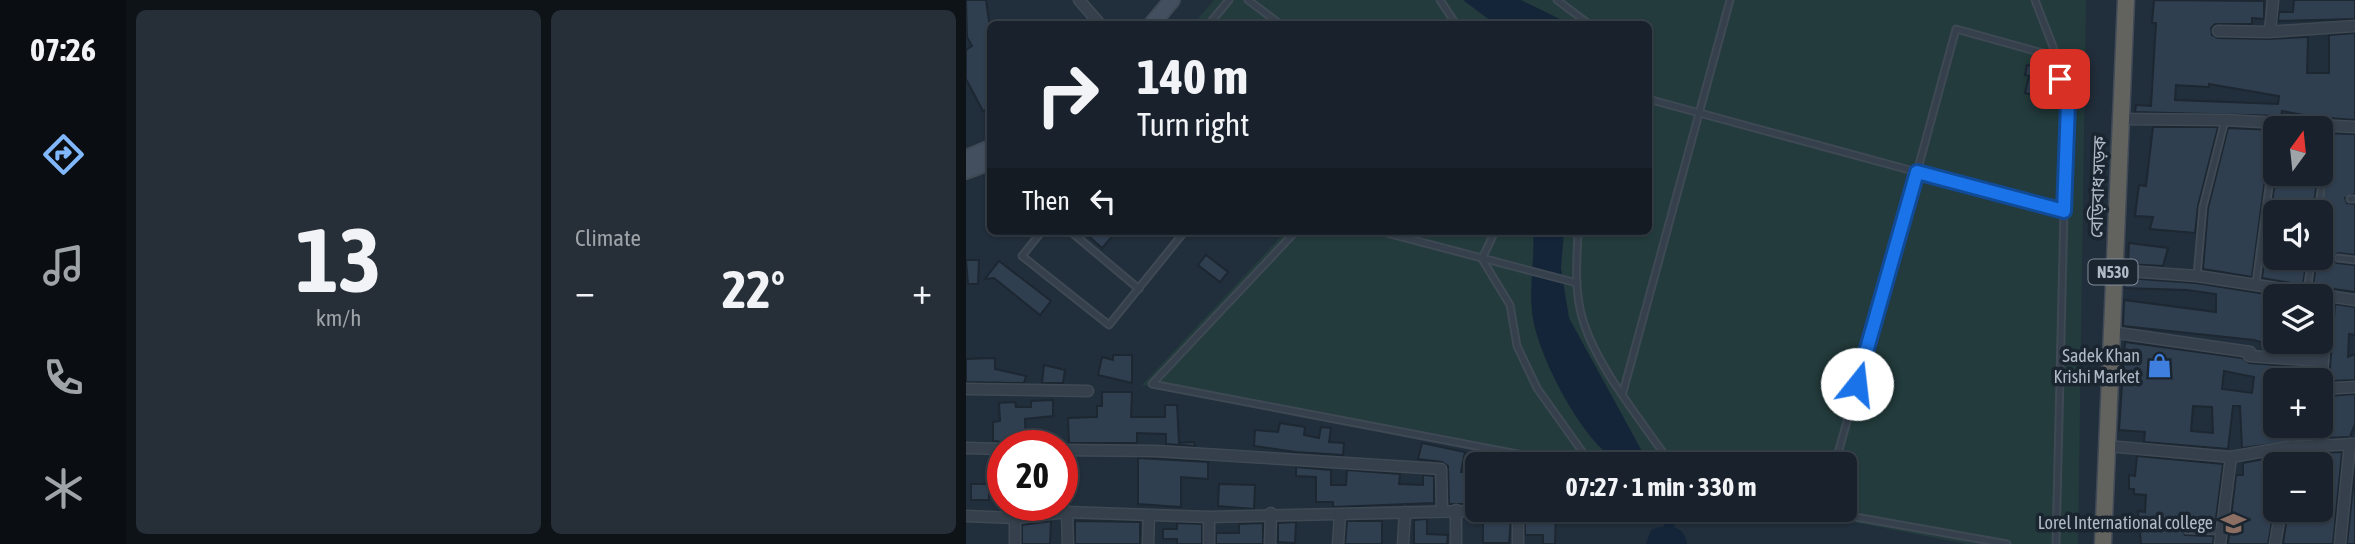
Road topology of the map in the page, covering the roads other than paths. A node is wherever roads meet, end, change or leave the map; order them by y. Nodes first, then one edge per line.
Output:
1 (1079, 0) edge
2 (1172, 0) edge
3 (1229, 0) edge
4 (1248, 0) edge
5 (1440, 0) edge
6 (1557, 0) edge
7 (1730, 0) edge
8 (2035, 0) edge
9 (2126, 0) edge
10 (2273, 0) edge
11 (1097, 21) edge
12 (1154, 21) edge
13 (1212, 21) edge
14 (1276, 21) edge
15 (1454, 21) edge
16 (1585, 21) edge
17 (2355, 26) edge
18 (2218, 31) dead end
19 (2270, 32) junction
20 (2057, 57) junction
21 (1652, 100) edge
22 (1699, 114) junction
23 (2120, 118) junction
24 (2225, 120) junction
25 (2355, 127) edge
26 (987, 149) edge
27 (966, 158) edge
28 (987, 163) edge
29 (966, 171) edge
30 (1917, 172) junction
31 (2269, 186) edge
32 (2064, 211) junction
33 (1039, 235) edge
34 (1075, 235) edge
35 (1182, 235) edge
36 (1292, 235) edge
37 (1394, 235) edge
38 (1493, 235) edge
39 (1578, 235) edge
40 (2338, 258) dead end
41 (1482, 259) junction
42 (2355, 260) edge
43 (2113, 270) junction
44 (2197, 276) junction
45 (1577, 283) junction
46 (2256, 283) junction
47 (2263, 284) edge
48 (1139, 289) junction
49 (2333, 297) edge
50 (2355, 300) edge
51 (2111, 332) junction
52 (2324, 354) edge
53 (2323, 361) junction
54 (2322, 368) edge
55 (2355, 387) edge
56 (2333, 388) edge
57 (966, 389) edge
58 (1088, 391) dead end
59 (1623, 392) junction
60 (2318, 438) edge
61 (2318, 444) junction
62 (2353, 444) edge
63 (2107, 446) junction
64 (2288, 447) junction
65 (966, 448) edge
66 (987, 449) edge
67 (1078, 450) edge
68 (1507, 452) edge
69 (1582, 452) edge
70 (1663, 452) edge
71 (1838, 452) edge
72 (2287, 452) edge
73 (2231, 457) junction
74 (1442, 510) junction
75 (1457, 510) junction
76 (1405, 512) junction
77 (1078, 513) edge
78 (1271, 513) junction
79 (1340, 514) junction
80 (966, 516) edge
81 (1149, 516) junction
82 (1857, 516) edge
83 (987, 517) edge
84 (1209, 517) junction
85 (1015, 521) edge
86 (1067, 521) edge
87 (2279, 522) edge
88 (2186, 530) dead end
89 (2222, 531) junction
90 (1015, 544) edge
91 (1068, 544) edge
92 (1148, 544) edge
93 (1209, 544) edge
94 (1270, 544) edge
95 (1338, 544) edge
96 (1403, 544) edge
97 (1456, 544) edge
98 (1518, 544) edge
99 (2007, 544) edge
100 (2056, 544) edge
101 (2103, 544) edge
102 (2220, 544) edge
103 (2275, 544) edge
104 (2340, 544) edge

1 - 11 street
2 - 12 main road
3 - 13 lane
4 - 14 lane
5 - 15 lane
6 - 16 lane
7 - 22 lane
8 - 20 lane
9 - 23 highway, বেড়িবাধ সড়ক / N530
10 - 19 street
17 - 19 street
18 - 19 street
20 - 30 lane
20 - 32 lane
21 - 22 lane
22 - 30 lane
22 - 59 lane
23 - 24 street
23 - 43 highway, বেড়িবাধ সড়ক / N530
24 - 25 street
24 - 44 lane
26 - 27 main road
28 - 29 main road
30 - 32 lane
30 - 71 lane
31 - 46 lane
32 - 100 lane
33 - 48 lane
34 - 48 lane
35 - 48 lane
36 - 68 lane
37 - 41 lane
38 - 41 lane
39 - 45 lane
40 - 42 lane
41 - 45 lane
41 - 69 lane
43 - 44 street
43 - 51 highway, বেড়িবাধ সড়ক / N530
44 - 46 street
45 - 59 lane
46 - 47 street
49 - 50 street
51 - 53 street
51 - 63 highway, বেড়িবাধ সড়ক / N530
52 - 53 street
53 - 54 street
55 - 56 street
57 - 58 street
59 - 70 lane
60 - 61 street
61 - 62 street
61 - 64 street
62 - 104 street
63 - 73 street
63 - 101 highway, বেড়িবাধ সড়ক / N530
64 - 72 street
64 - 73 street
65 - 66 street
67 - 74 street
73 - 89 street
74 - 75 street
74 - 76 street
75 - 97 street
75 - 98 street
76 - 79 street
76 - 96 street
77 - 81 street
78 - 79 street
78 - 84 street
78 - 94 street
79 - 95 street
80 - 83 street
81 - 84 street
81 - 92 street
82 - 99 lane
84 - 93 street
85 - 90 street
86 - 91 street
87 - 103 street
88 - 89 lane
89 - 102 street

